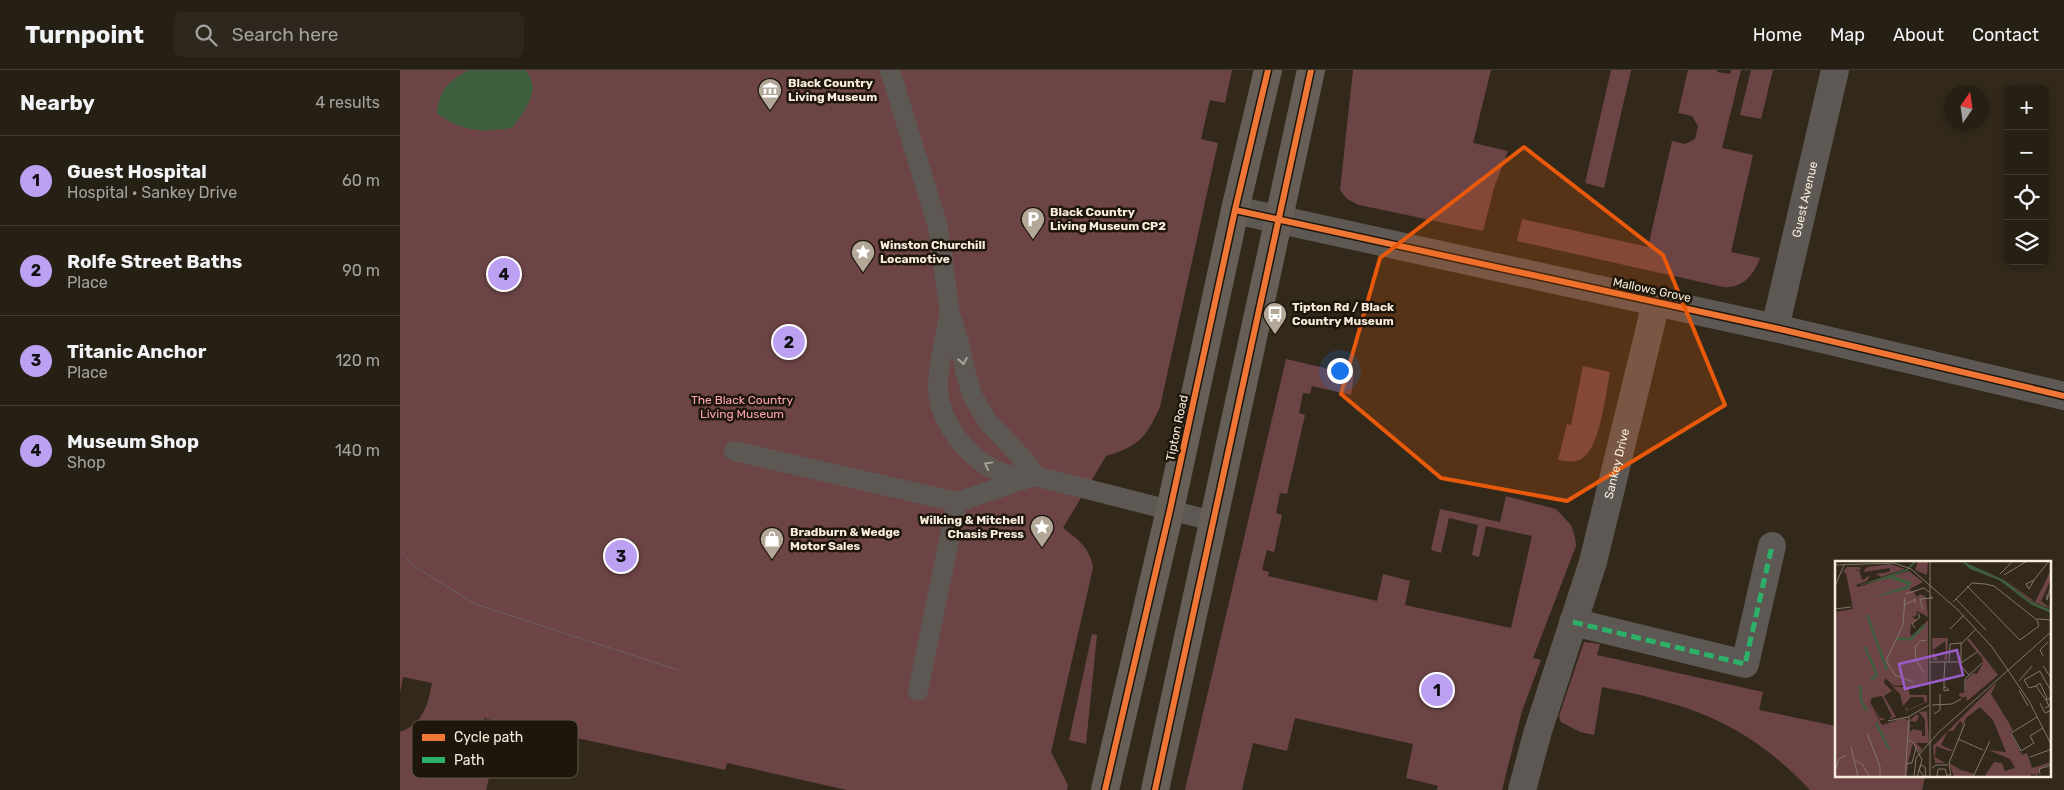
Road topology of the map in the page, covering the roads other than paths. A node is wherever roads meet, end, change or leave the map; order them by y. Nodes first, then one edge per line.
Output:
1 (890, 70) edge
2 (1268, 70) edge
3 (1311, 70) edge
4 (1835, 70) edge
5 (1235, 210) junction
6 (1278, 220) junction
7 (1656, 303) junction
8 (950, 314) junction
9 (1775, 328) junction
10 (2064, 396) edge
11 (734, 451) dead end
12 (1035, 476) junction
13 (958, 502) junction
14 (1170, 510) junction
15 (1213, 520) junction
16 (1772, 546) dead end
17 (1573, 622) junction
18 (918, 691) dead end
19 (1105, 790) edge
20 (1155, 790) edge
21 (1522, 790) edge

1 - 8 lane
2 - 5 main road, Tipton Road
3 - 6 main road
4 - 9 street, Guest Avenue
5 - 6 street, Mallows Grove
5 - 14 main road, Tipton Road
6 - 7 street, Mallows Grove
6 - 15 main road
7 - 9 street, Mallows Grove
7 - 17 street, Sankey Drive
8 -> 12 lane
12 -> 8 lane
9 - 10 street, Mallows Grove
11 - 13 lane
12 - 13 lane
12 - 14 lane
13 - 18 lane
14 - 15 lane
14 - 19 main road, Tipton Road
15 - 20 main road
16 - 17 street
17 - 21 street, Sankey Drive

